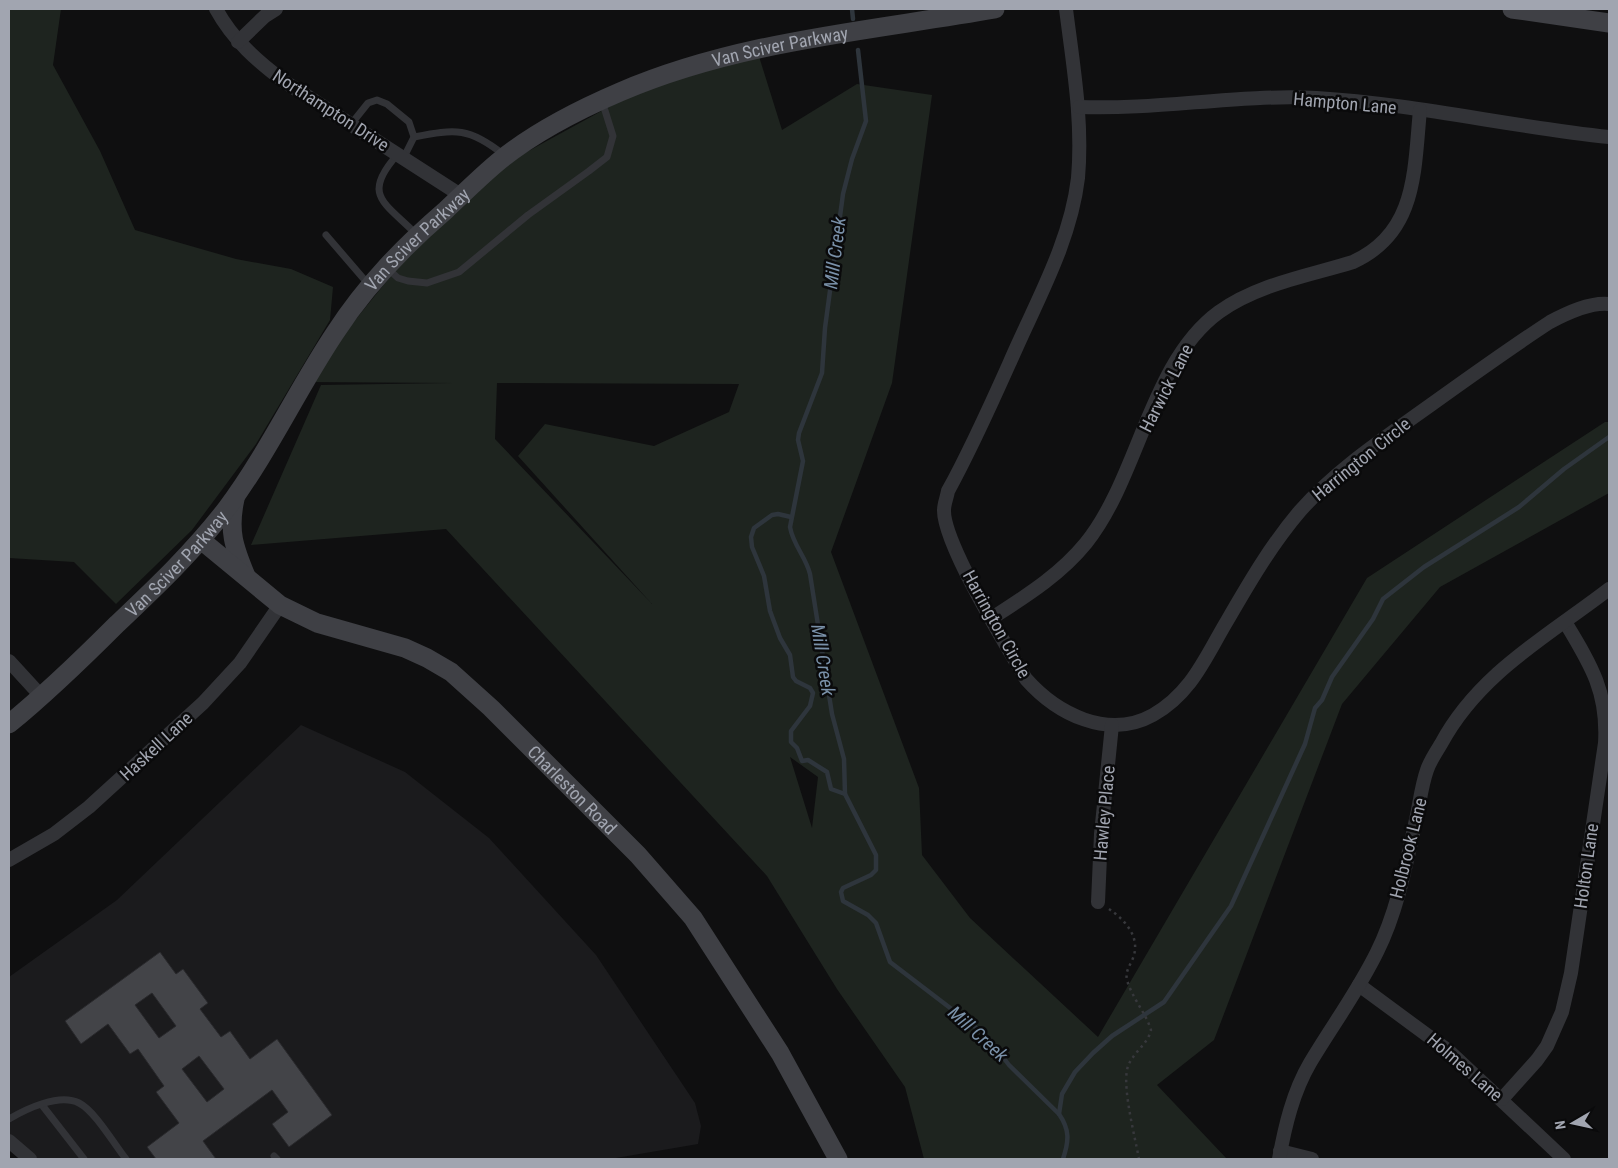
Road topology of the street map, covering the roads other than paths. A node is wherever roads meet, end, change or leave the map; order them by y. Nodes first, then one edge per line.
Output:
1 (216, 9) edge
2 (276, 9) edge
3 (995, 9) edge
4 (1066, 9) edge
5 (1512, 9) edge
6 (1565, 13) edge
7 (1609, 23) edge
8 (238, 42) junction
9 (602, 100) junction
10 (1078, 107) junction
11 (1420, 110) junction
12 (352, 123) junction
13 (414, 137) junction
14 (1609, 137) edge
15 (401, 155) junction
16 (506, 156) junction
17 (462, 196) junction
18 (326, 235) dead end
19 (417, 235) junction
20 (385, 266) junction
21 (369, 285) junction
22 (1609, 304) edge
23 (235, 496) junction
24 (201, 540) junction
25 (248, 580) junction
26 (1609, 589) edge
27 (280, 605) junction
28 (992, 618) junction
29 (1565, 622) junction
30 (9, 661) edge
31 (42, 697) junction
32 (9, 724) edge
33 (1112, 725) junction
34 (9, 860) edge
35 (1098, 902) road end
36 (1359, 985) junction
37 (1502, 1099) junction
38 (42, 1105) junction
39 (9, 1119) edge
40 (9, 1140) edge
41 (1280, 1155) edge
42 (30, 1159) edge
43 (84, 1159) edge
44 (126, 1159) edge
45 (838, 1159) edge
46 (1312, 1159) edge
47 (1564, 1159) edge

1 - 8 street, Northampton Drive
2 - 8 street
3 - 9 street, Van Sciver Parkway
4 - 10 street, Harrington Circle
5 - 6 street
6 - 7 street
8 - 12 street, Northampton Drive
9 - 16 street, Van Sciver Parkway
9 - 20 lane
10 - 11 street, Hampton Lane
10 - 28 street, Harrington Circle
11 - 14 street, Hampton Lane
11 - 28 street, Harwick Lane
12 - 13 lane
12 - 15 street, Northampton Drive
13 - 15 lane
13 - 16 lane
15 - 17 street, Northampton Drive
15 - 19 lane
16 - 17 street, Van Sciver Parkway
17 - 19 street, Van Sciver Parkway
18 - 21 lane
19 - 20 street, Van Sciver Parkway
20 - 21 street, Van Sciver Parkway
21 - 23 street, Van Sciver Parkway
22 - 33 street, Harrington Circle
23 - 24 street, Van Sciver Parkway
23 - 25 street
24 - 25 street, Charleston Road
24 - 31 street, Van Sciver Parkway
25 - 27 street, Charleston Road
26 - 29 street, Holbrook Lane
27 - 34 street, Haskell Lane
27 - 45 street, Charleston Road
28 - 33 street, Harrington Circle
29 - 36 street, Holbrook Lane
29 - 37 street, Holton Lane
30 - 31 street
31 - 32 street, Van Sciver Parkway
33 - 35 street, Hawley Place
36 - 37 street, Holmes Lane
36 - 41 street, Holbrook Lane
37 - 47 street, Holmes Lane
38 - 39 lane
38 - 43 lane
38 - 44 lane
40 - 42 street
41 - 46 street

